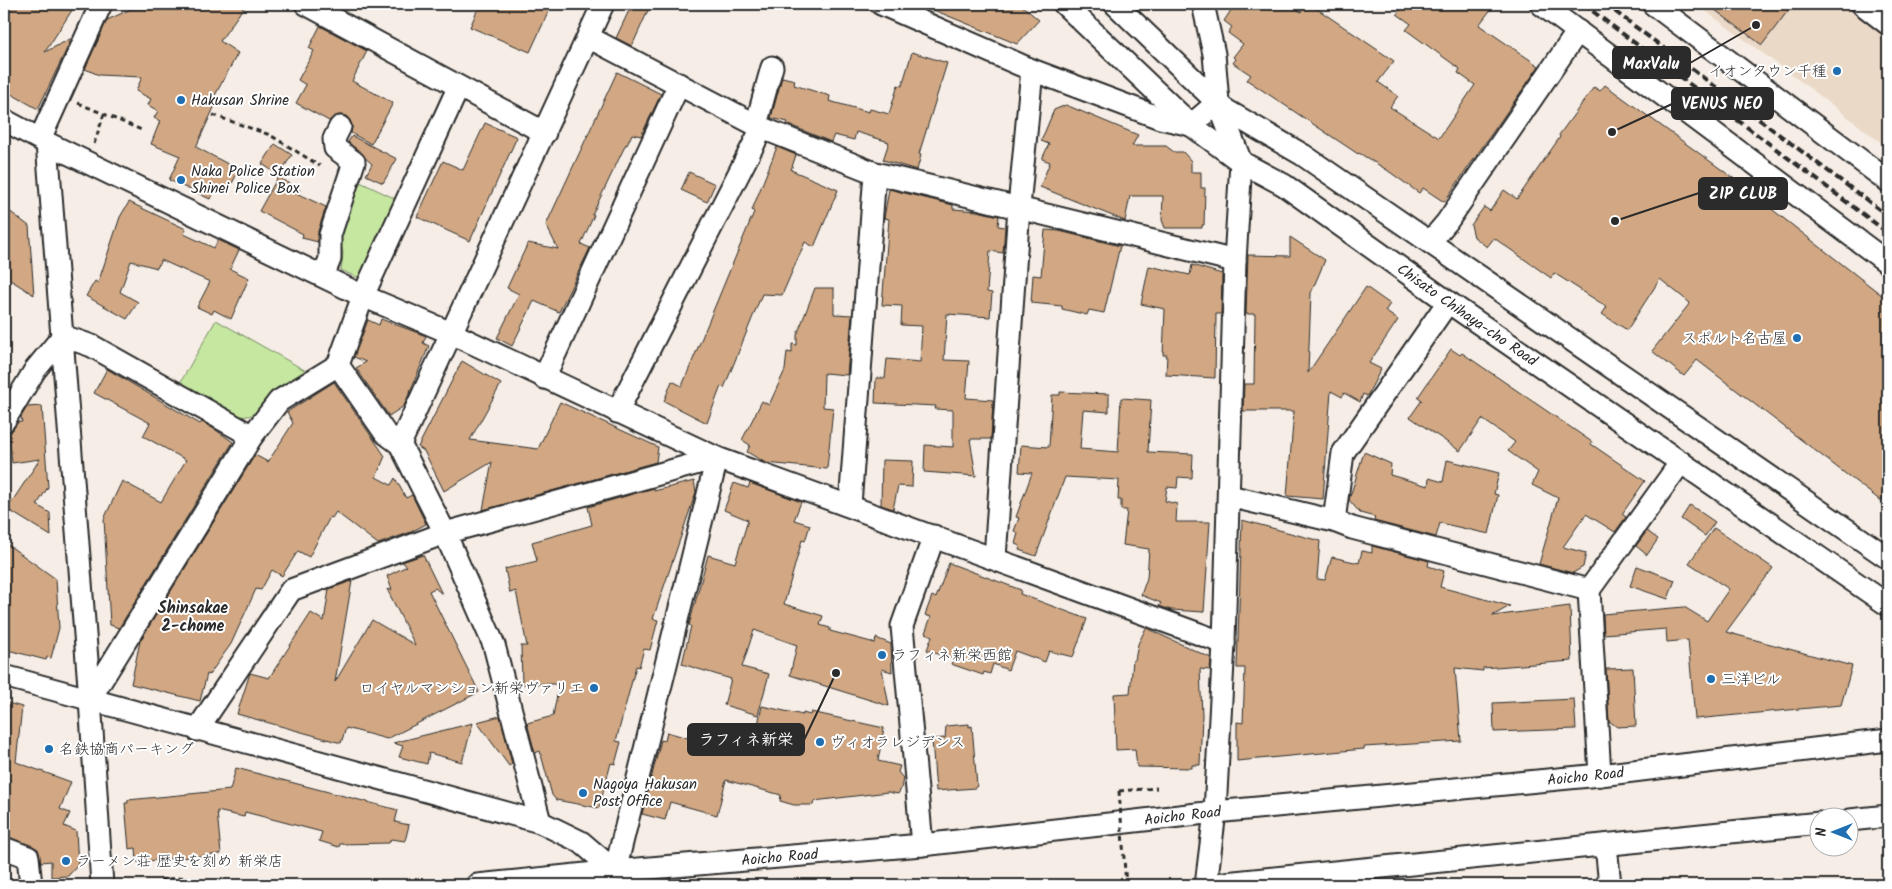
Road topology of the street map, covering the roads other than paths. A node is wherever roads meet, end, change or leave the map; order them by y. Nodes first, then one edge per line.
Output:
1 (101, 4) edge
2 (306, 4) edge
3 (603, 4) edge
4 (881, 4) edge
5 (1064, 4) edge
6 (1115, 4) edge
7 (1203, 4) edge
8 (1541, 4) edge
9 (1653, 4) edge
10 (1862, 4) edge
11 (1888, 24) edge
12 (1578, 31) junction
13 (588, 37) junction
14 (772, 67) dead end
15 (1032, 70) junction
16 (679, 84) junction
17 (458, 88) junction
18 (1218, 102) junction
19 (4, 120) edge
20 (1191, 125) junction
21 (759, 126) junction
22 (340, 127) dead end
23 (545, 133) junction
24 (44, 141) junction
25 (1242, 162) junction
26 (875, 173) junction
27 (1888, 181) edge
28 (1019, 207) junction
29 (1430, 242) junction
30 (1235, 261) junction
31 (1888, 263) edge
32 (323, 276) junction
33 (363, 296) junction
34 (1448, 302) junction
35 (451, 333) junction
36 (63, 336) junction
37 (338, 365) junction
38 (544, 378) junction
39 (617, 412) junction
40 (4, 421) edge
41 (252, 436) junction
42 (400, 444) junction
43 (717, 458) junction
44 (1680, 462) junction
45 (1229, 496) junction
46 (850, 506) junction
47 (1334, 521) junction
48 (445, 533) junction
49 (934, 536) junction
50 (995, 558) junction
51 (1888, 558) edge
52 (1589, 590) junction
53 (1888, 605) edge
54 (1224, 643) junction
55 (4, 676) edge
56 (90, 699) junction
57 (197, 730) junction
58 (1888, 740) edge
59 (1600, 775) junction
60 (1215, 812) junction
61 (1888, 816) edge
62 (1860, 819) edge
63 (540, 822) junction
64 (1810, 824) edge
65 (1606, 845) junction
66 (922, 846) junction
67 (4, 848) edge
68 (615, 871) junction
69 (31, 885) edge
70 (102, 885) edge
71 (476, 885) edge
72 (1206, 885) edge
73 (1610, 885) edge

1 - 24 street
2 - 17 street
3 - 13 street
4 - 15 street
5 - 20 street, Chisato Chihaya-cho Road
6 - 18 street
7 - 18 street
8 - 12 street
9 - 27 street
10 - 11 street
12 - 29 street
12 - 31 street
13 - 16 street
13 - 23 street
14 - 21 street
15 - 20 street
15 - 28 street
16 - 21 street
16 - 38 street
17 - 23 street
17 - 33 street
18 - 20 street
18 - 25 street
18 - 29 street
19 - 24 street
20 - 25 street, Chisato Chihaya-cho Road
21 - 26 street
21 - 39 street
22 - 32 street
23 - 35 street
24 - 32 street
24 - 36 street
25 - 30 street
25 - 34 street, Chisato Chihaya-cho Road
26 - 28 street
26 - 46 street
28 - 30 street
28 - 50 street
29 - 51 street
30 - 45 street
32 - 33 street
33 - 35 street
33 - 37 street
34 - 44 street, Chisato Chihaya-cho Road
34 - 47 street
35 - 38 street
35 - 42 street
36 - 40 street
36 - 41 street
36 - 56 street
37 - 41 street
37 - 42 street
38 - 39 street
39 - 43 street
41 - 56 street
42 - 48 street
43 - 46 street
43 - 48 street
43 - 68 street
44 - 52 street
44 - 53 street, Chisato Chihaya-cho Road
45 - 47 street
45 - 54 street
46 - 49 street
47 - 52 street
48 - 57 street
48 - 63 street
49 - 50 street
49 - 66 street
50 - 54 street
52 - 59 street
54 - 60 street
55 - 56 street
56 - 57 street
56 - 70 street
57 - 63 street
58 - 59 street, Aoicho Road
59 - 60 street, Aoicho Road
60 - 66 street, Aoicho Road
60 - 72 street
61 - 62 street
63 - 68 street
64 - 65 street
65 - 72 street
65 - 73 street
66 - 68 street, Aoicho Road
67 - 69 street
68 - 71 street, Aoicho Road

